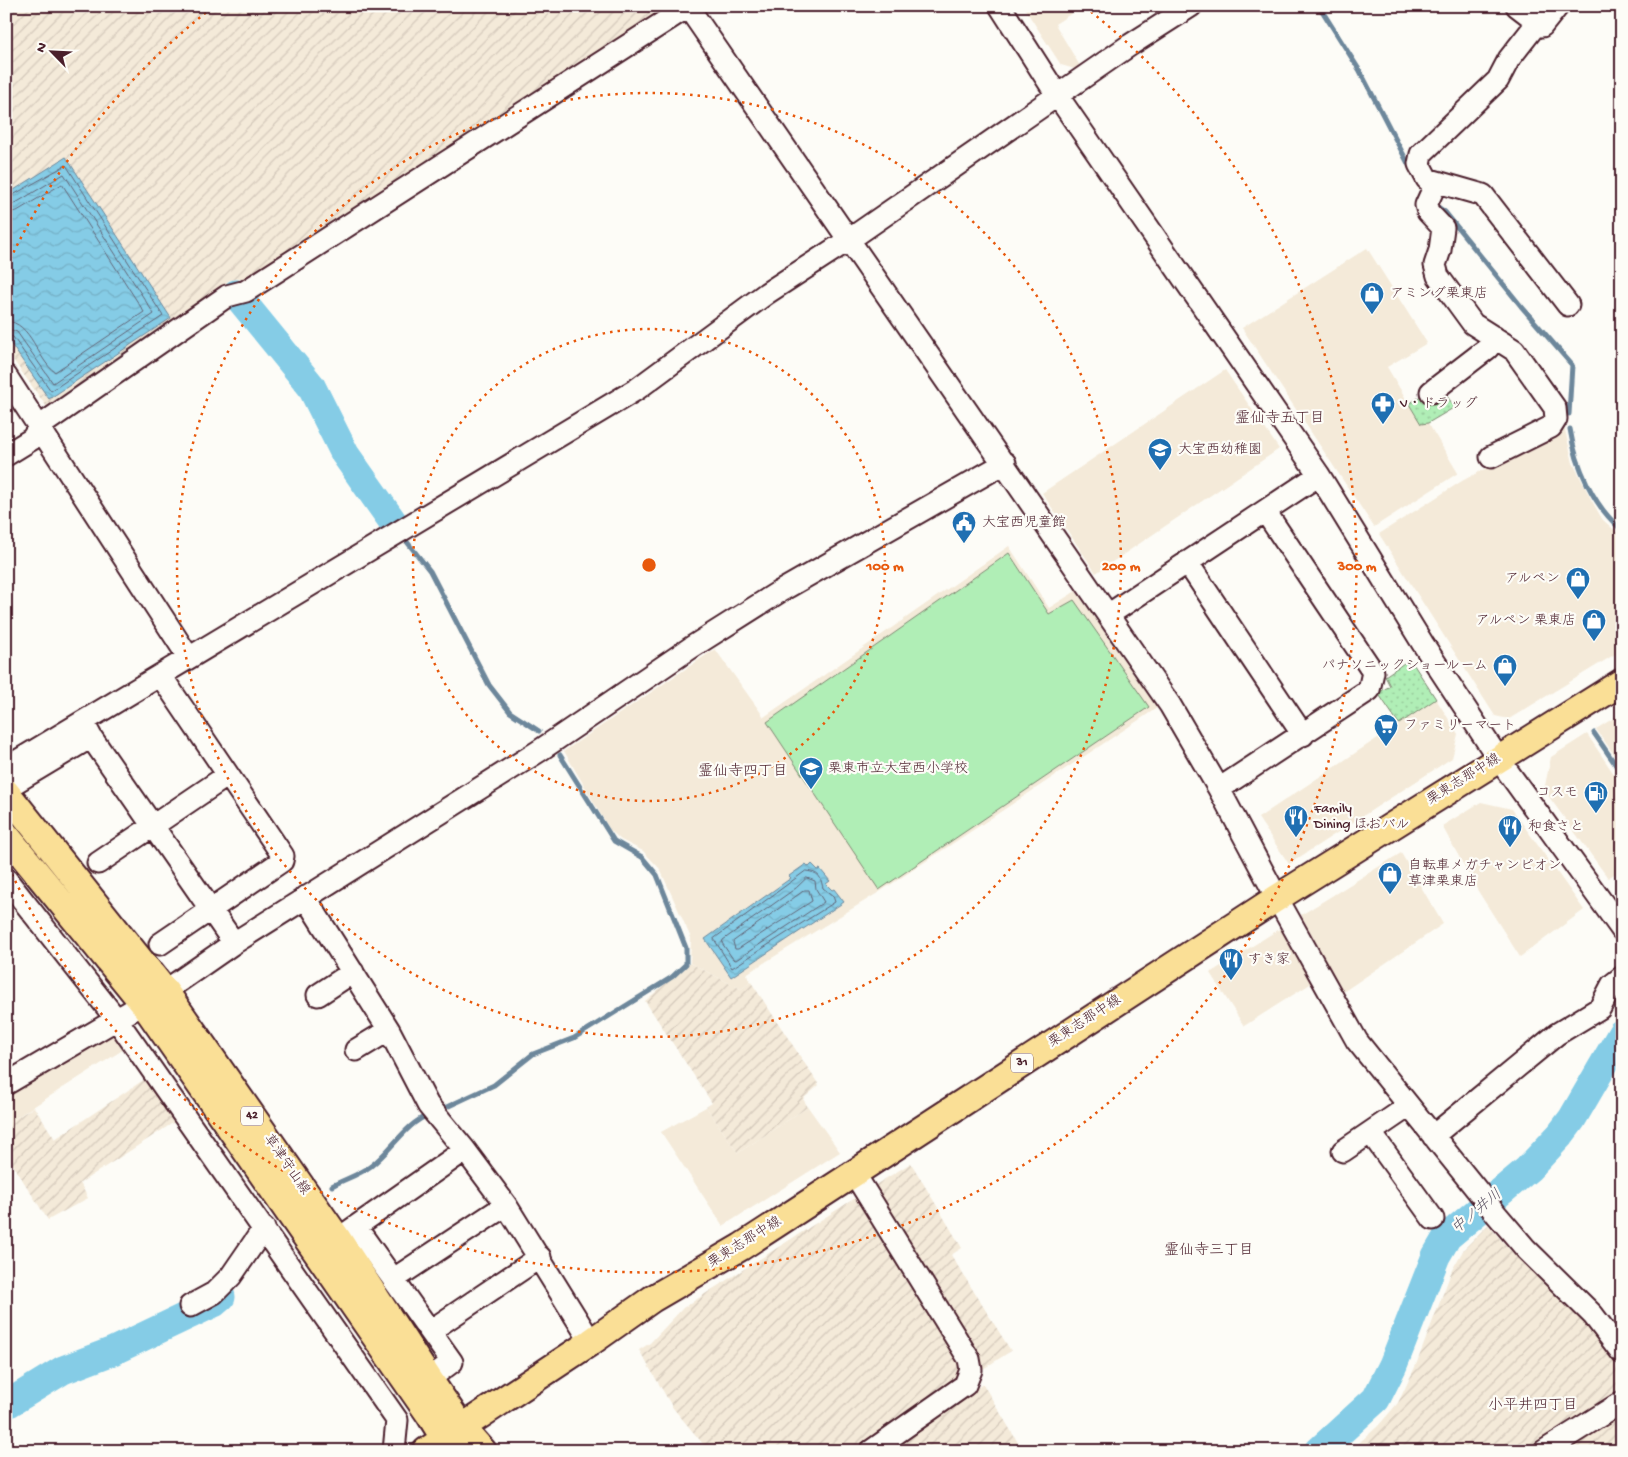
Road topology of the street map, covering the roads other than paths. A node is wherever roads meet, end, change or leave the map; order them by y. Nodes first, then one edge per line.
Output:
1 (689, 6) edge
2 (1000, 6) edge
3 (1191, 6) edge
4 (1517, 6) edge
5 (1558, 6) edge
6 (1538, 22) junction
7 (1058, 95) junction
8 (1436, 183) junction
9 (850, 240) junction
10 (1568, 305) dead end
11 (1494, 337) junction
12 (6, 376) edge
13 (1431, 392) dead end
14 (40, 426) junction
15 (6, 455) edge
16 (1491, 457) dead end
17 (1005, 463) junction
18 (1319, 475) junction
19 (1265, 511) junction
20 (1187, 562) junction
21 (1108, 616) junction
22 (189, 658) junction
23 (161, 676) junction
24 (1622, 682) edge
25 (87, 730) junction
26 (1303, 735) junction
27 (1498, 758) junction
28 (14, 763) dead end
29 (228, 775) junction
30 (6, 788) edge
31 (1220, 788) junction
32 (6, 792) edge
33 (153, 825) junction
34 (6, 835) edge
35 (98, 863) dead end
36 (6, 879) edge
37 (305, 897) junction
38 (1277, 898) junction
39 (211, 909) junction
40 (1622, 930) edge
41 (234, 943) junction
42 (160, 944) dead end
43 (353, 972) junction
44 (1622, 978) edge
45 (318, 995) dead end
46 (154, 997) junction
47 (117, 1020) junction
48 (389, 1030) junction
49 (356, 1050) dead end
50 (6, 1084) edge
51 (1409, 1106) junction
52 (1371, 1133) junction
53 (1433, 1136) junction
54 (466, 1150) junction
55 (1343, 1151) dead end
56 (854, 1173) junction
57 (506, 1204) junction
58 (1433, 1219) dead end
59 (264, 1228) junction
60 (347, 1233) junction
61 (540, 1257) junction
62 (394, 1279) junction
63 (190, 1306) dead end
64 (430, 1331) junction
65 (592, 1342) junction
66 (1622, 1354) edge
67 (429, 1379) junction
68 (1622, 1402) edge
69 (446, 1442) edge
70 (394, 1451) edge
71 (483, 1451) edge
72 (871, 1451) edge
73 (1544, 1451) edge

1 - 9 street
1 - 14 street
2 - 7 street
3 - 7 street
4 - 6 street
5 - 6 street
6 - 8 street
7 - 9 street
7 - 18 street
8 - 10 street
8 - 11 street
9 - 17 street
9 - 22 street
11 - 13 street
11 - 16 street
12 - 14 street
14 - 15 street
14 - 22 street
17 - 21 street
17 - 37 street
18 - 19 street
18 - 27 street
19 - 20 street
19 - 26 street
20 - 21 street
20 - 26 street
21 - 31 street
22 - 23 street
23 - 25 street
23 - 29 street
24 - 27 main road, 栗東志那中線 / 31
25 - 28 street
25 - 30 street
25 - 33 street
26 - 31 street
27 - 38 main road, 栗東志那中線 / 31
27 - 40 street
29 - 33 street
29 - 39 street
31 - 38 street
32 - 46 main road, 草津守山線 / 42
33 - 35 street
33 - 39 street
34 - 46 main road, 草津守山線 / 42
36 - 47 street
37 - 41 street
37 - 43 street
38 - 51 street
38 - 56 main road, 栗東志那中線 / 31
39 - 41 street
39 - 42 street
41 - 46 street
43 - 45 street
43 - 48 street
44 - 53 street
46 - 47 street
46 - 60 main road, 草津守山線 / 42
46 - 69 main road, 草津守山線 / 42
47 - 50 street
47 - 59 street
48 - 49 street
48 - 54 street
51 - 52 street
51 - 53 street
52 - 55 street
52 - 58 street
53 - 66 street
54 - 57 street
54 - 60 street
56 - 65 main road, 栗東志那中線 / 31
56 - 72 street
57 - 61 street
57 - 62 street
59 - 63 street
59 - 70 street
60 - 62 street
60 - 67 main road, 草津守山線 / 42
61 - 64 street
61 - 65 street
62 - 64 street
64 - 67 street
65 - 69 main road, 栗東志那中線 / 31
67 - 69 main road, 草津守山線 / 42
68 - 73 street
69 - 71 main road, 草津守山線 / 42

